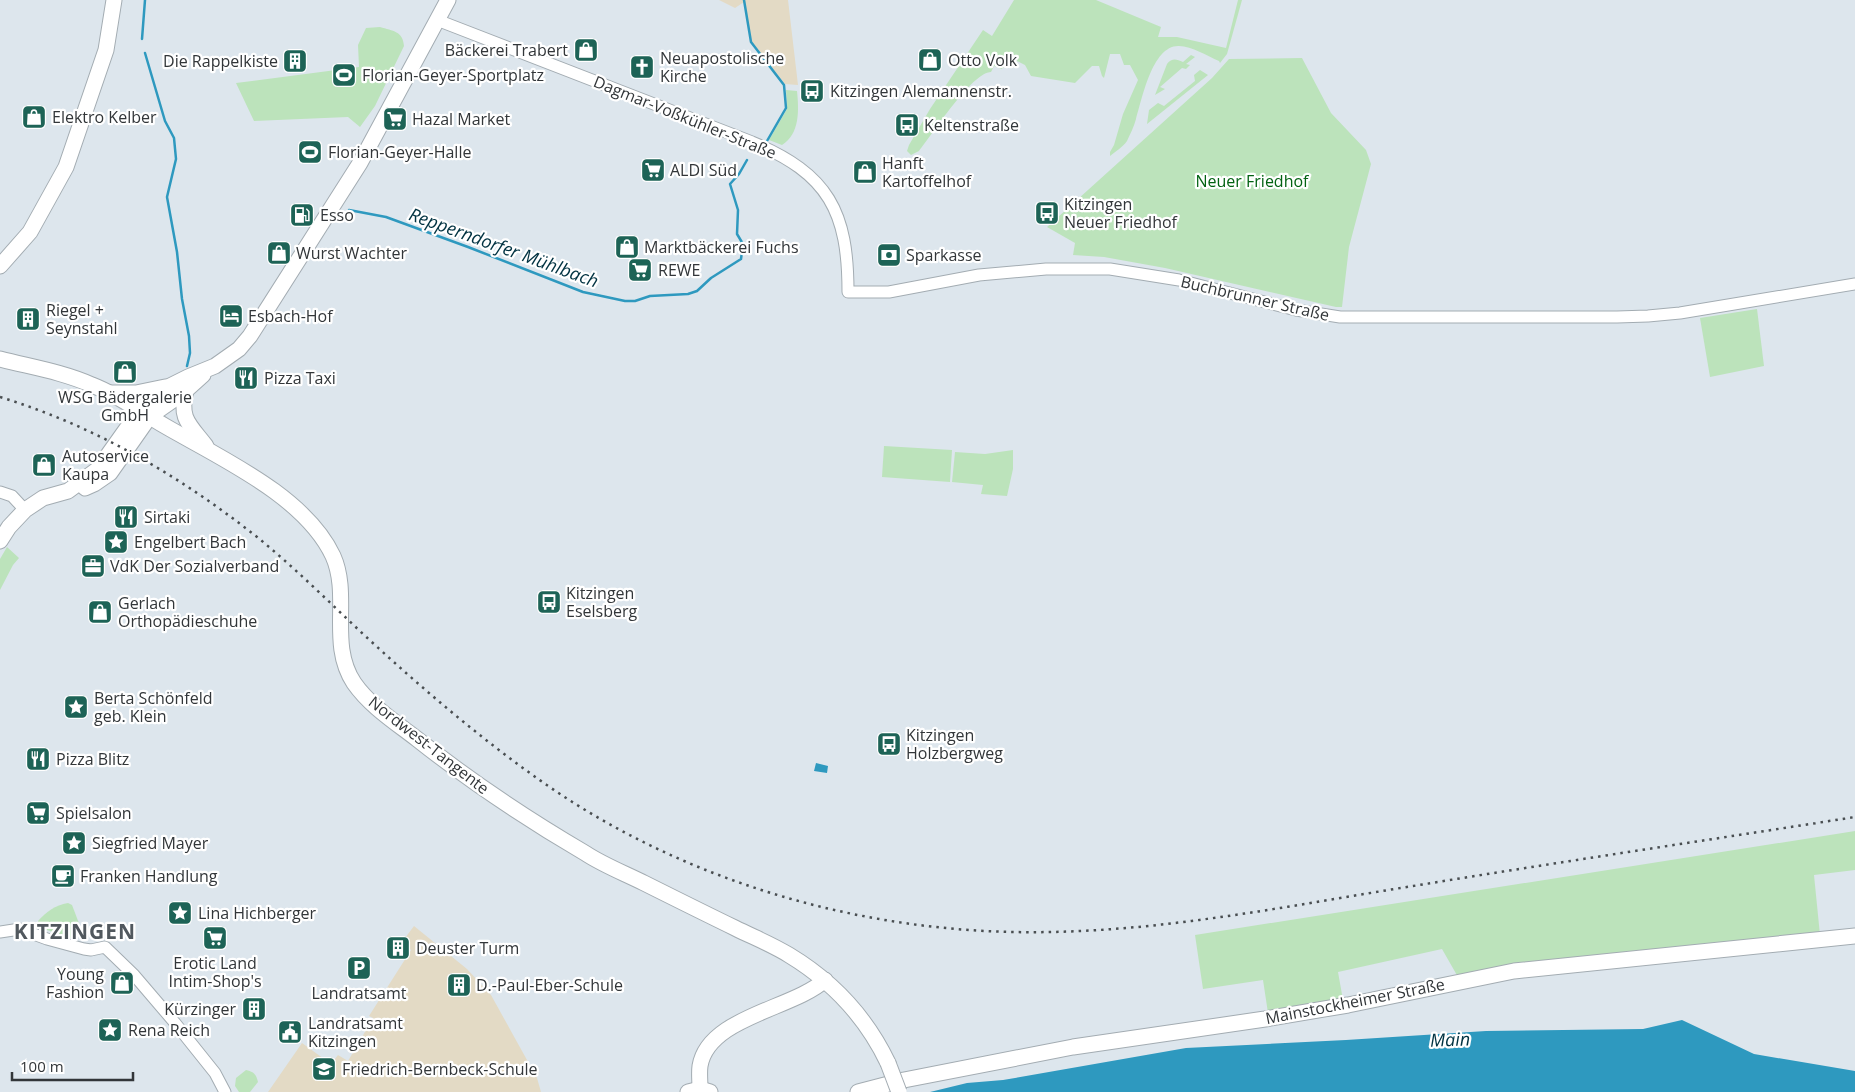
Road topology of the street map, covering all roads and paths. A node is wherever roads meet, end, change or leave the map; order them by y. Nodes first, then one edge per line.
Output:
1 (114, 0) edge
2 (448, 0) edge
3 (437, 20) junction
4 (0, 266) edge
5 (1855, 284) edge
6 (848, 292) joint
7 (0, 359) edge
8 (210, 369) junction
9 (171, 385) junction
10 (186, 390) junction
11 (110, 393) junction
12 (145, 413) junction
13 (210, 452) junction
14 (0, 492) edge
15 (25, 510) junction
16 (0, 541) edge
17 (5, 931) edge
18 (1855, 936) edge
19 (825, 980) junction
20 (699, 1091) edge
21 (225, 1092) edge
22 (858, 1092) edge
23 (899, 1092) edge

1 - 4 main road
2 - 3 main road
3 - 6 street, Dagmar-Voßkühler-Straße
3 - 8 main road
5 - 6 street, Buchbrunner Straße
7 - 11 main road, Nordwest-Tangente
8 - 9 main road
8 - 10 main road
9 - 11 main road
9 - 12 main road
10 - 12 main road
10 - 13 main road
11 - 12 main road, Nordwest-Tangente
12 - 13 main road, Nordwest-Tangente
12 - 15 main road
13 - 19 main road, Nordwest-Tangente
14 - 15 street
15 - 16 main road
17 - 21 street
18 - 22 main road, Mainstockheimer Straße
19 - 20 main road
19 - 23 main road, Nordwest-Tangente, bridge

